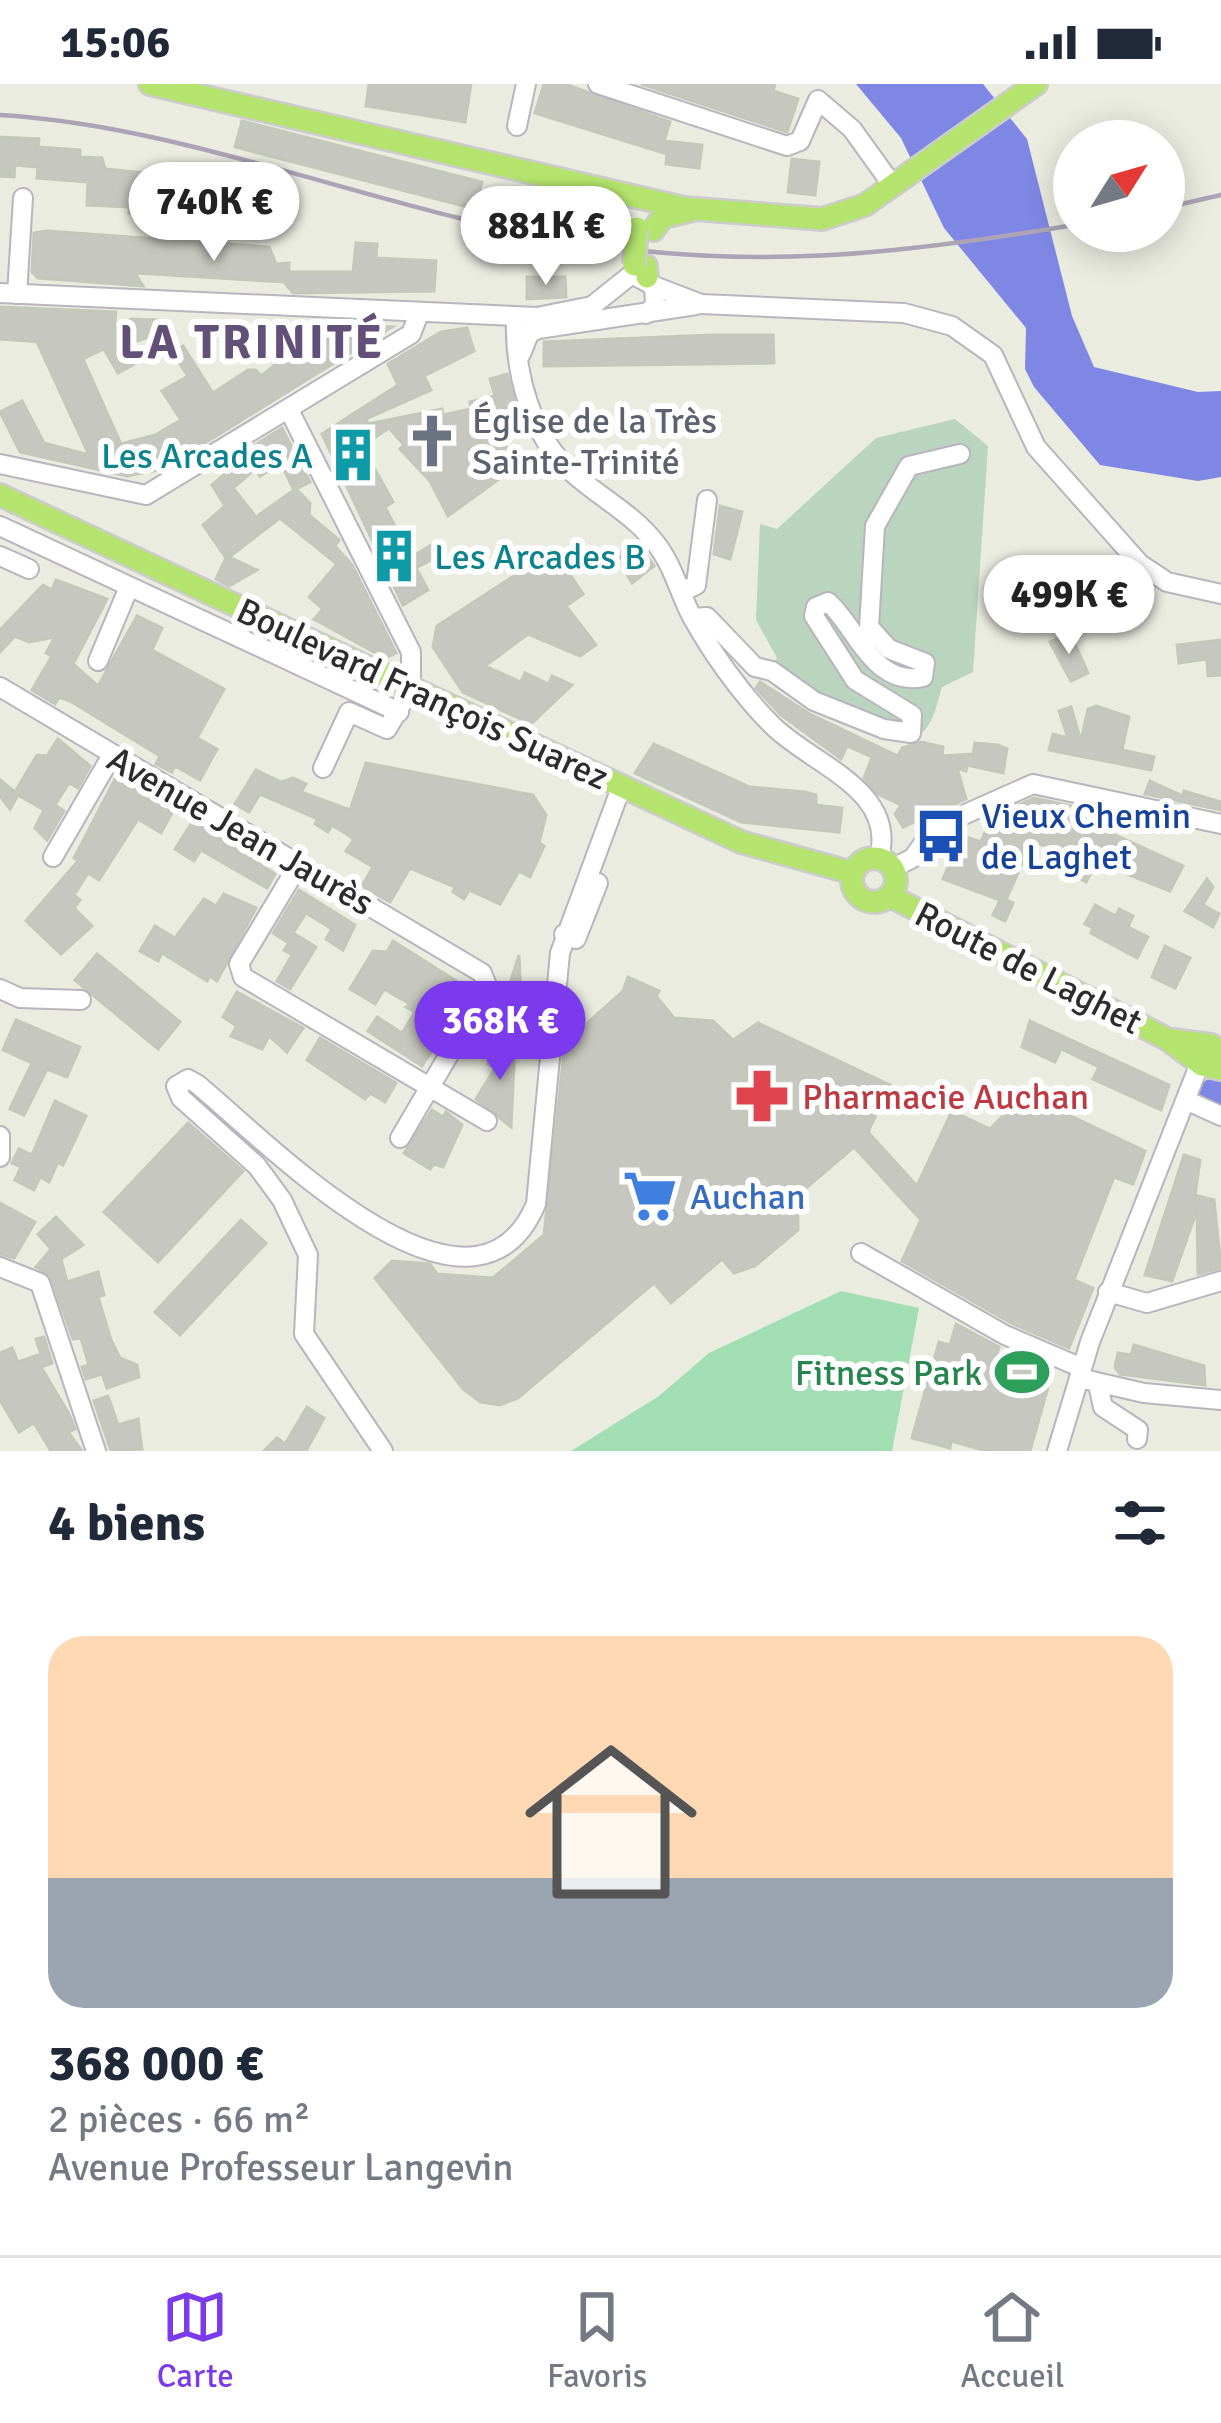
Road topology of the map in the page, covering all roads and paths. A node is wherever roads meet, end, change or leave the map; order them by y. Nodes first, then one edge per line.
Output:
1 (150, 84) edge
2 (526, 84) edge
3 (598, 84) edge
4 (1036, 84) edge
5 (204, 90) edge
6 (648, 92) edge
7 (517, 126) dead end
8 (558, 179) junction
9 (898, 183) junction
10 (23, 198) dead end
11 (702, 211) junction
12 (645, 229) junction
13 (643, 274) junction
14 (614, 290) junction
15 (6, 294) edge
16 (701, 304) junction
17 (622, 312) junction
18 (646, 314) junction
19 (418, 316) junction
20 (516, 317) junction
21 (519, 362) junction
22 (289, 410) junction
23 (960, 454) dead end
24 (0, 464) edge
25 (0, 495) edge
26 (706, 500) dead end
27 (0, 526) edge
28 (0, 556) edge
29 (29, 569) dead end
30 (129, 587) junction
31 (681, 592) junction
32 (1221, 593) edge
33 (693, 618) junction
34 (98, 661) dead end
35 (0, 687) edge
36 (411, 688) junction
37 (399, 712) junction
38 (112, 755) junction
39 (323, 768) dead end
40 (622, 785) junction
41 (1221, 824) edge
42 (53, 857) dead end
43 (886, 863) junction
44 (299, 864) junction
45 (853, 873) junction
46 (890, 896) junction
47 (0, 988) edge
48 (81, 1000) dead end
49 (1211, 1059) edge
50 (430, 1088) junction
51 (1188, 1102) junction
52 (1221, 1116) edge
53 (487, 1121) dead end
54 (0, 1136) edge
55 (400, 1138) dead end
56 (0, 1157) edge
57 (861, 1252) dead end
58 (0, 1267) edge
59 (1221, 1281) edge
60 (1108, 1292) junction
61 (1086, 1376) junction
62 (1221, 1400) edge
63 (1137, 1439) dead end
64 (96, 1451) edge
65 (383, 1451) edge
66 (1058, 1451) edge

1 - 5 main road
2 - 7 street
3 - 6 street
4 - 9 main road
5 - 8 main road
6 - 9 street
8 - 11 main road
8 - 12 main road
9 - 11 main road
10 - 15 street
11 - 12 main road
12 - 13 main road
13 - 14 street
13 - 16 street
13 - 18 street
14 - 17 street
14 - 20 street
15 - 19 street
16 - 18 street
16 - 32 street
17 - 18 street
17 - 21 street
19 - 20 street
19 - 22 street
20 - 21 street
21 - 31 street
22 - 24 street
22 - 36 street
23 - 33 street
25 - 36 main road, Boulevard François Suarez
26 - 31 street
27 - 30 street
28 - 29 street
30 - 34 street
30 - 37 street
31 - 33 street
33 - 43 street
35 - 38 street, Avenue Jean Jaurès
36 - 37 street
36 - 40 main road, Boulevard François Suarez
37 - 39 street
38 - 42 street
38 - 44 street, Avenue Jean Jaurès
40 - 45 main road, Boulevard François Suarez
40 - 65 street
41 - 43 street
43 - 45 main road
43 - 46 main road
44 - 50 street, Avenue Jean Jaurès
44 - 50 street
45 - 46 main road
46 - 49 main road, Route de Laghet
47 - 48 street
49 - 51 street
50 - 53 street
50 - 55 street
51 - 52 street
51 - 60 street
54 - 56 street
57 - 61 street
58 - 64 street
59 - 60 street
60 - 61 street
61 - 62 street
61 - 63 street
61 - 66 street

